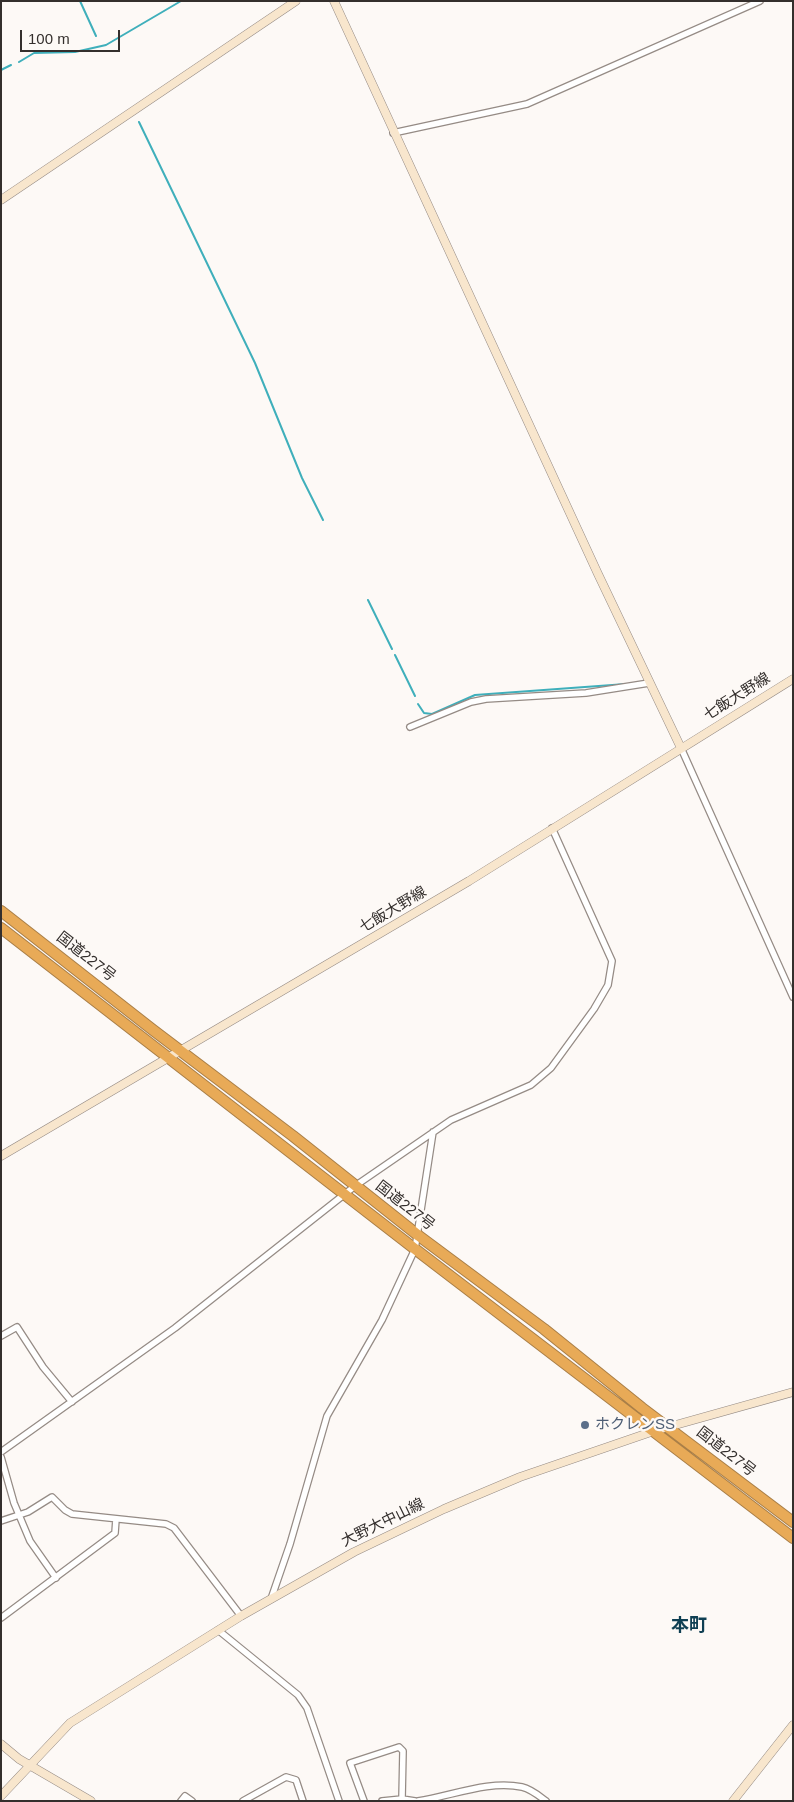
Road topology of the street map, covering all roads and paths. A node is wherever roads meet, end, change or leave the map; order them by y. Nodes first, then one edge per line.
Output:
1 (296, 1) edge
2 (334, 1) edge
3 (760, 1) edge
4 (393, 133) junction
5 (1, 200) edge
6 (793, 679) edge
7 (649, 684) junction
8 (410, 727) dead end
9 (682, 748) junction
10 (552, 828) junction
11 (1, 911) edge
12 (1, 928) edge
13 (793, 997) edge
14 (181, 1051) junction
15 (170, 1058) junction
16 (434, 1132) junction
17 (1, 1156) edge
18 (356, 1186) junction
19 (346, 1194) junction
20 (419, 1236) junction
21 (415, 1249) junction
22 (1, 1336) edge
23 (793, 1392) edge
24 (72, 1402) junction
25 (669, 1427) junction
26 (654, 1431) junction
27 (1, 1452) edge
28 (1, 1457) edge
29 (19, 1514) junction
30 (116, 1519) junction
31 (1, 1521) edge
32 (793, 1522) edge
33 (793, 1538) edge
34 (56, 1578) junction
35 (271, 1599) junction
36 (241, 1616) junction
37 (1, 1618) edge
38 (218, 1630) junction
39 (793, 1725) edge
40 (1, 1744) edge
41 (30, 1765) junction
42 (1, 1797) edge
43 (402, 1798) junction
44 (7, 1801) edge
45 (91, 1801) edge
46 (181, 1801) edge
47 (192, 1801) edge
48 (243, 1801) edge
49 (304, 1801) edge
50 (339, 1801) edge
51 (364, 1801) edge
52 (382, 1801) edge
53 (394, 1801) edge
54 (417, 1801) edge
55 (546, 1801) edge
56 (733, 1801) edge

1 - 5 main road
2 - 4 main road
3 - 4 street
4 - 7 main road
6 - 9 main road, 七飯大野線
7 - 8 street
7 - 9 main road
9 - 10 main road, 七飯大野線
9 - 13 street
10 - 14 main road, 七飯大野線
10 - 16 street
11 - 14 highway, 国道227号
12 - 15 highway, 国道227号
14 - 15 main road, 七飯大野線
14 - 18 highway, 国道227号
15 - 17 main road, 七飯大野線
15 - 19 highway, 国道227号
16 - 18 street
16 - 20 street
18 - 19 street
18 - 20 highway, 国道227号
19 - 21 highway, 国道227号
19 - 24 street
20 - 21 street
20 - 25 highway, 国道227号
21 - 26 highway, 国道227号
21 - 35 street
22 - 24 street
23 - 25 main road, 大野大中山線
24 - 27 street
25 - 26 main road, 大野大中山線
25 - 32 highway, 国道227号
26 - 33 highway, 国道227号
26 - 35 main road, 大野大中山線
28 - 29 street
29 - 30 street
29 - 31 street
29 - 34 street
30 - 34 street
30 - 36 street
34 - 37 street
35 - 36 main road, 大野大中山線
36 - 38 main road, 大野大中山線
38 - 41 main road, 大野大中山線
38 - 50 street
39 - 56 main road
40 - 41 main road
41 - 42 main road, 大野大中山線
41 - 45 main road
42 - 44 main road
43 - 51 street
43 - 53 street
43 - 54 street
46 - 47 street
48 - 49 street
52 - 53 street
54 - 55 street

